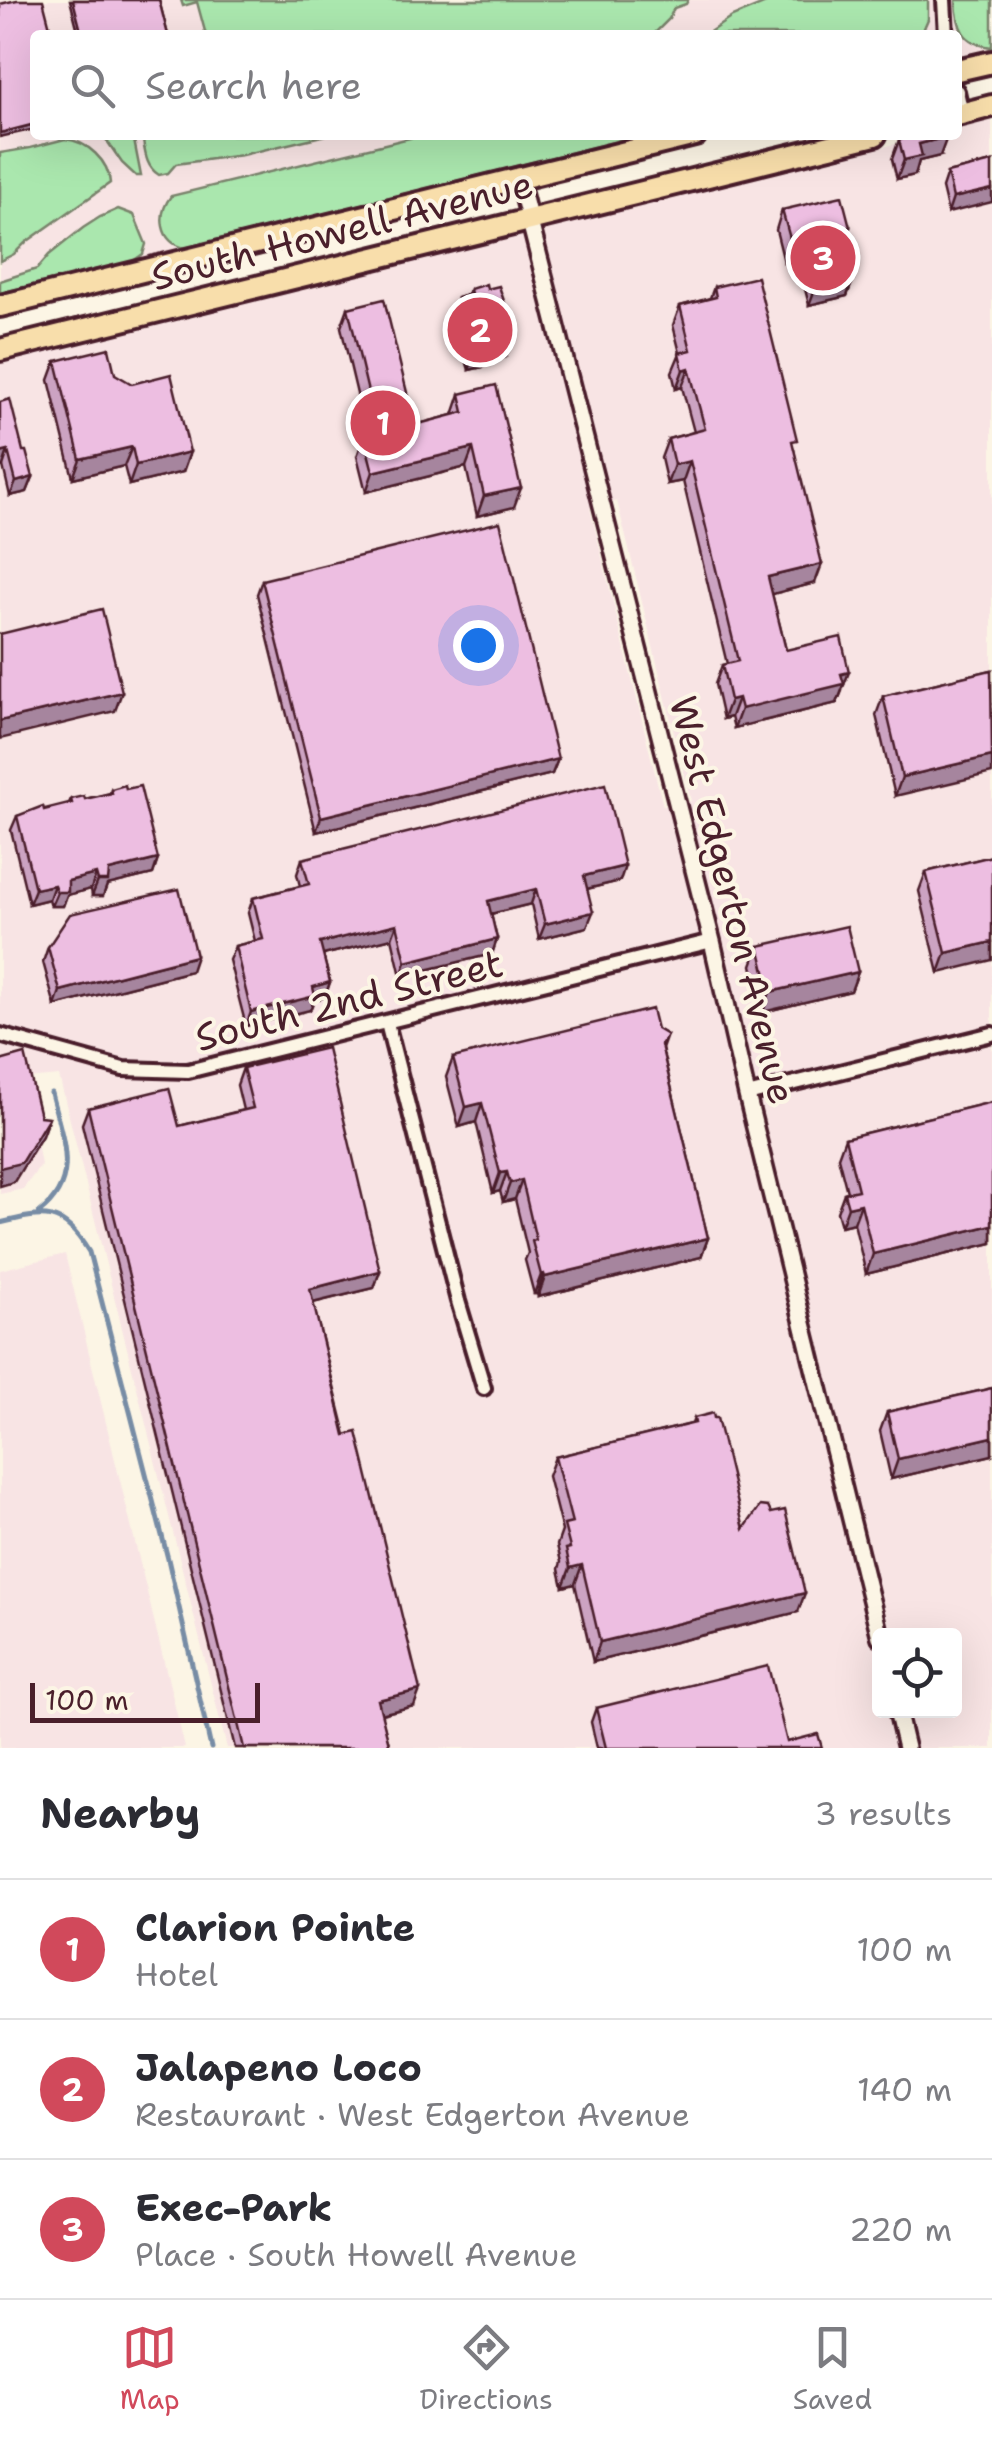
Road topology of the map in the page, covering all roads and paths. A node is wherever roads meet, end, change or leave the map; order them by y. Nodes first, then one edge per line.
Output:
1 (944, 0) edge
2 (946, 30) edge
3 (992, 62) edge
4 (962, 69) edge
5 (992, 106) edge
6 (962, 114) edge
7 (675, 140) edge
8 (855, 140) edge
9 (519, 178) junction
10 (530, 220) junction
11 (0, 306) edge
12 (0, 350) edge
13 (712, 940) junction
14 (387, 1023) junction
15 (0, 1034) edge
16 (992, 1034) edge
17 (747, 1094) junction
18 (484, 1388) dead end
19 (878, 1628) edge
20 (899, 1718) edge
21 (906, 1748) edge

1 - 2 street
3 - 4 main road
5 - 6 main road
7 - 9 main road, South Howell Avenue
8 - 10 main road, South Howell Avenue
9 - 10 street, West Edgerton Avenue
9 - 11 main road, South Howell Avenue
10 - 12 main road, South Howell Avenue
10 - 13 street, West Edgerton Avenue
13 - 14 street, South 2nd Street
13 - 17 street, West Edgerton Avenue
14 - 15 street, South 2nd Street
14 - 18 street
16 - 17 street
17 - 19 street, West Edgerton Avenue
20 - 21 street

